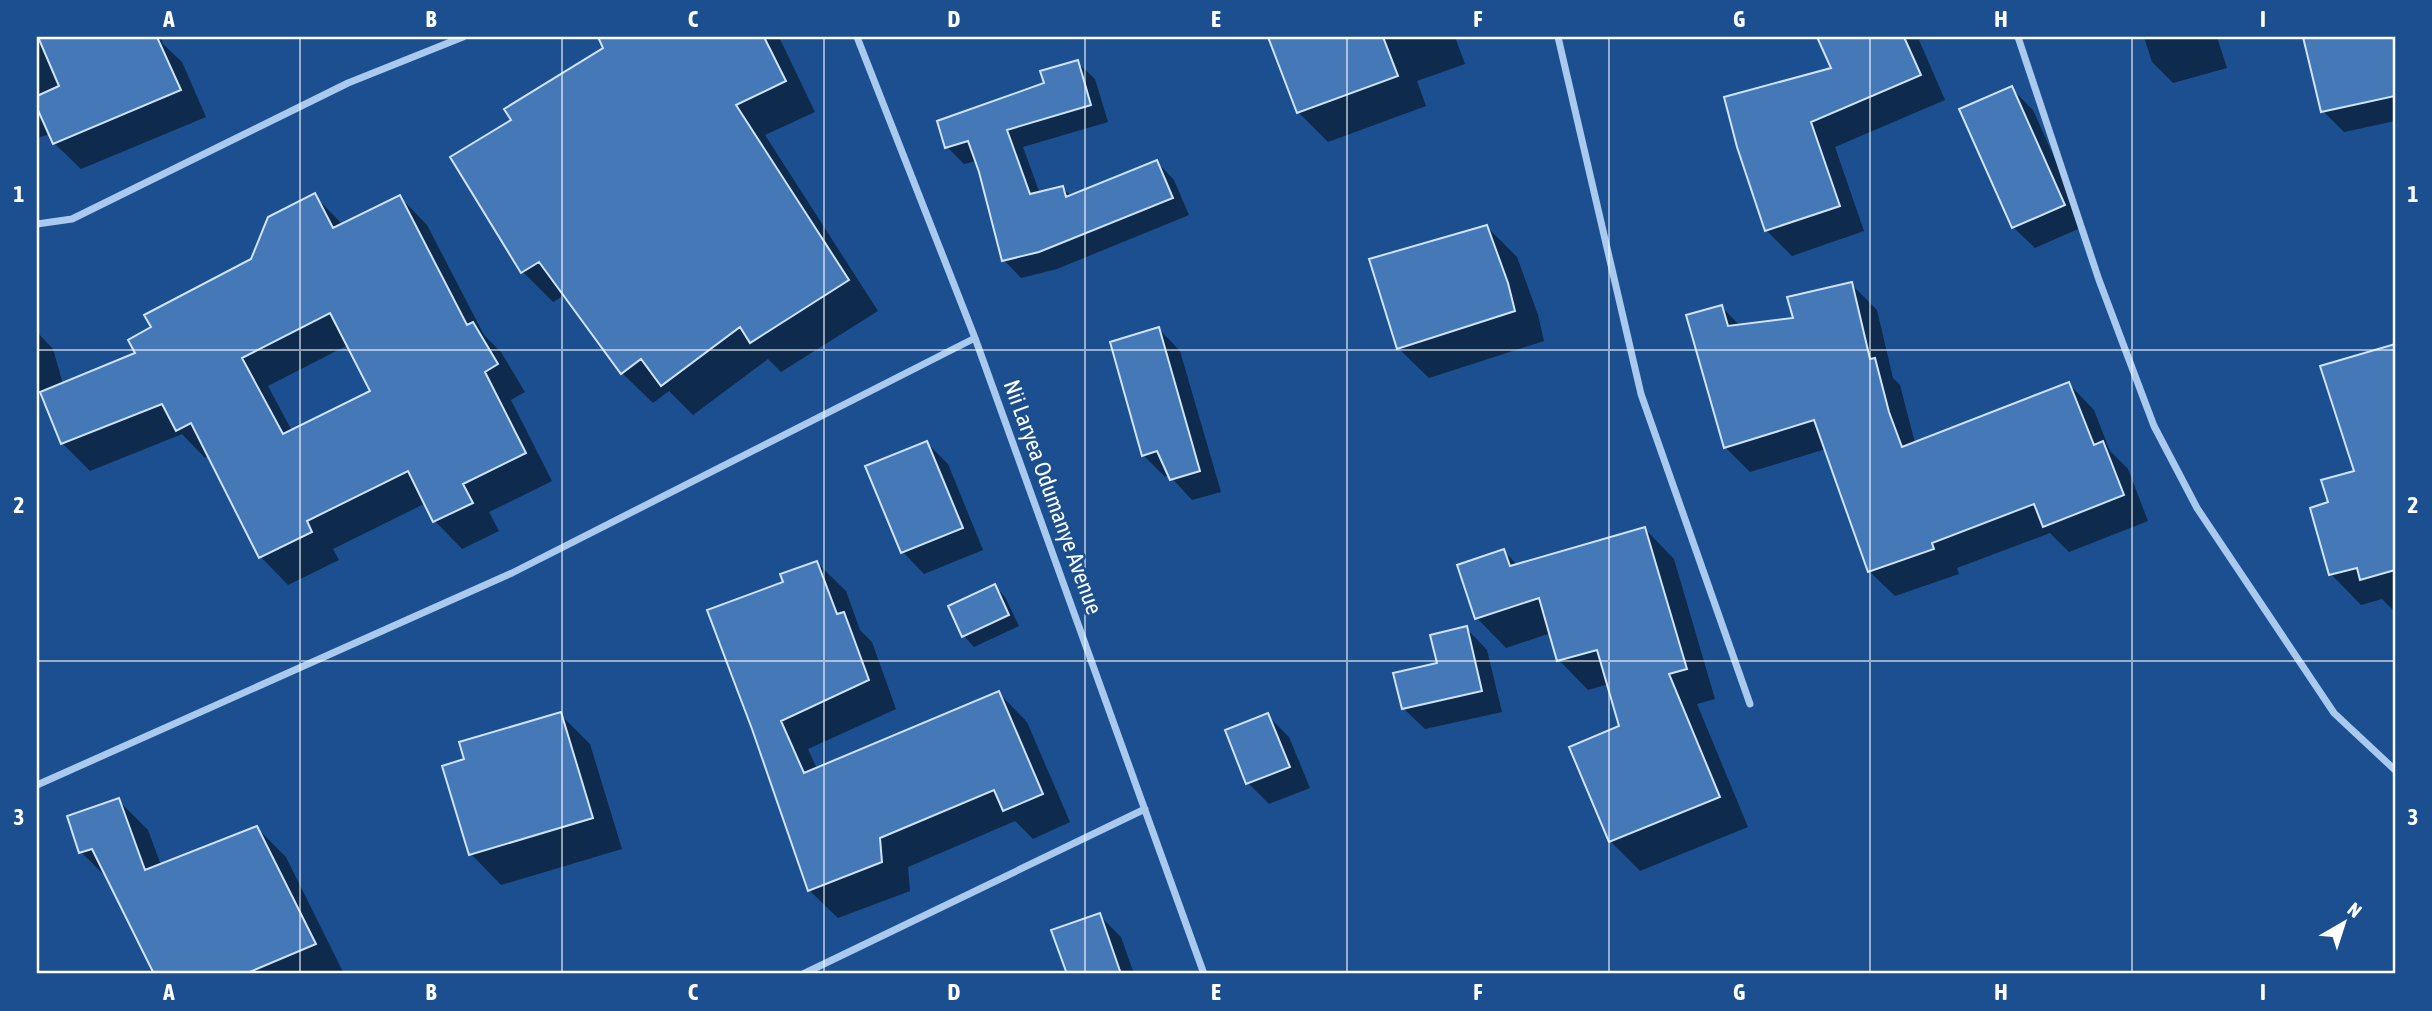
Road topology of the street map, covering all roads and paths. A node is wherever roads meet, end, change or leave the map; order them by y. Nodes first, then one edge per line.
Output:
1 (463, 37) edge
2 (857, 37) edge
3 (1558, 37) edge
4 (2018, 37) edge
5 (37, 224) edge
6 (975, 338) junction
7 (1750, 704) dead end
8 (2395, 770) edge
9 (37, 785) edge
10 (1145, 809) junction
11 (803, 974) edge
12 (1204, 974) edge

1 - 5 street
2 - 6 street, Nii Laryea Odumanye Avenue
3 - 7 street
4 - 8 street
6 - 9 street
6 - 10 street, Nii Laryea Odumanye Avenue
10 - 11 street
10 - 12 street, Nii Laryea Odumanye Avenue

